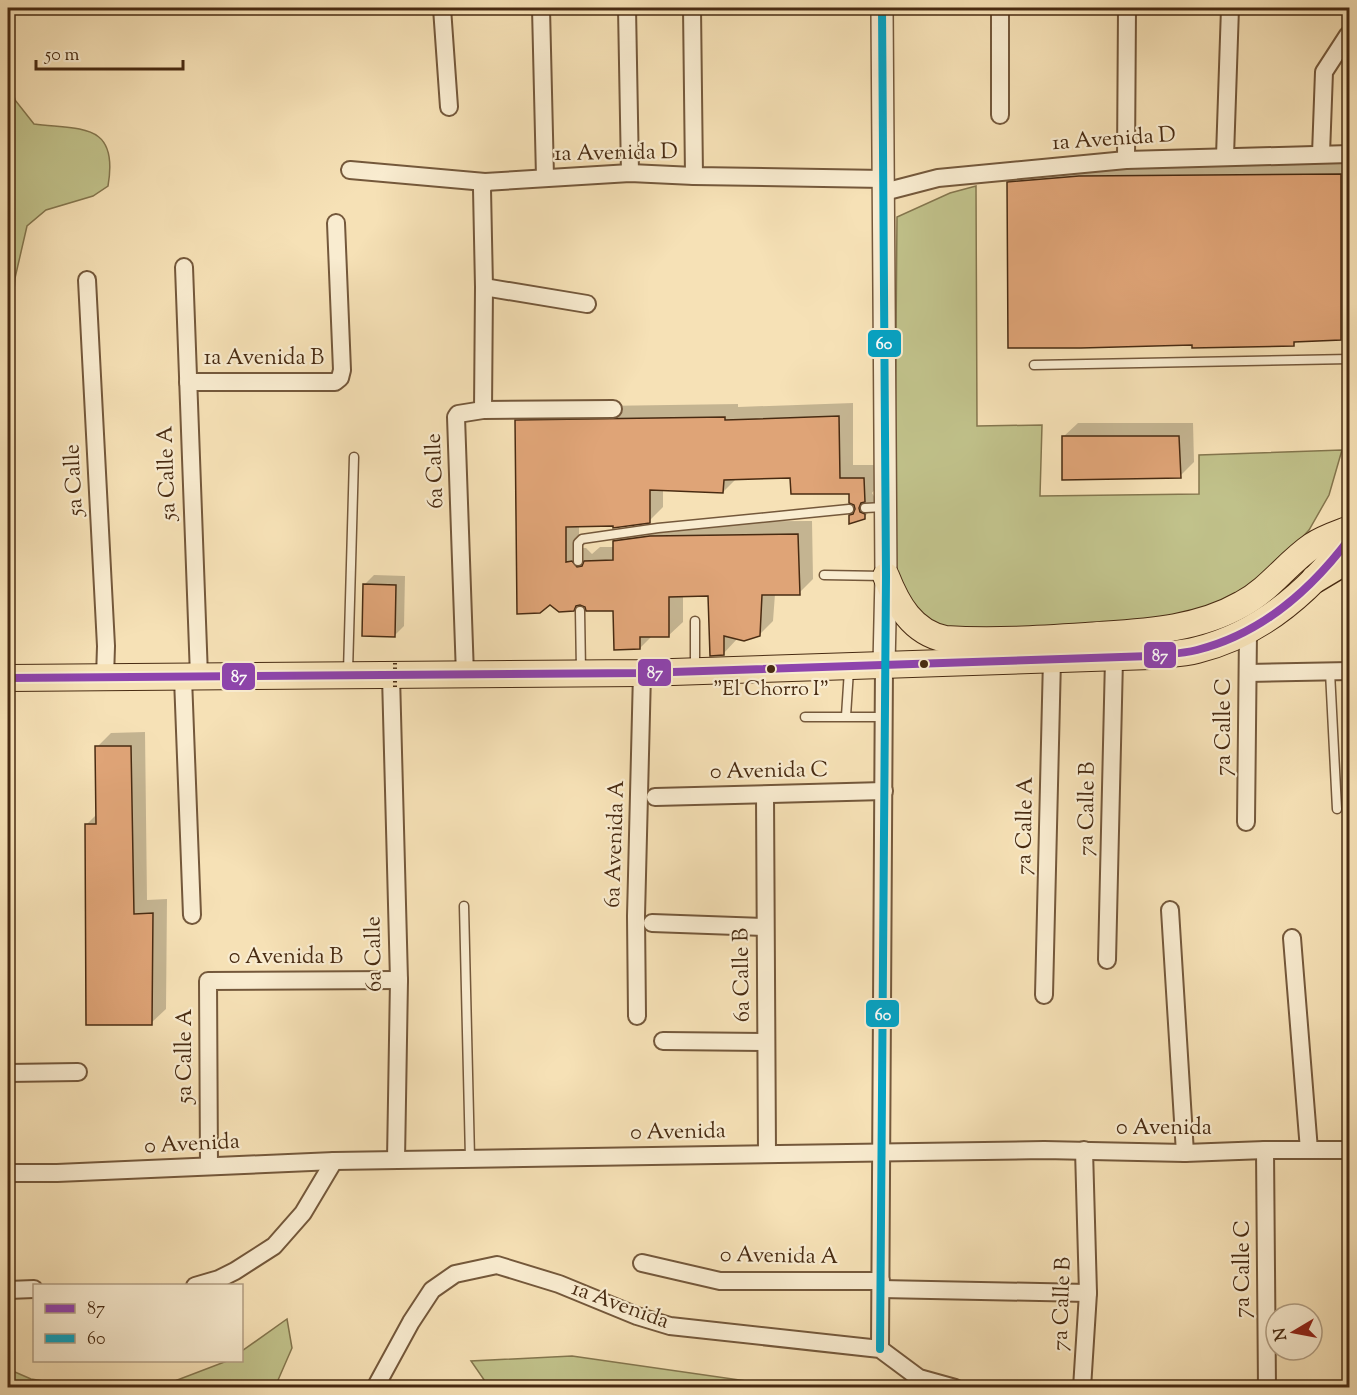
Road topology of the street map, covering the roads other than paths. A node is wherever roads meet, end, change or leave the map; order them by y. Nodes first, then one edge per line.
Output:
1 (442, 8) edge
2 (541, 8) edge
3 (627, 8) edge
4 (692, 8) edge
5 (882, 8) edge
6 (1000, 8) edge
7 (1127, 8) edge
8 (1230, 8) edge
9 (1348, 35) edge
10 (448, 107) dead end
11 (1000, 115) dead end
12 (1321, 154) junction
13 (1350, 154) edge
14 (1225, 156) junction
15 (1126, 160) junction
16 (350, 170) dead end
17 (630, 172) junction
18 (694, 176) junction
19 (545, 177) junction
20 (485, 182) junction
21 (884, 186) junction
22 (336, 224) dead end
23 (183, 267) dead end
24 (87, 280) dead end
25 (484, 287) junction
26 (587, 304) dead end
27 (1350, 359) edge
28 (1034, 365) dead end
29 (188, 382) junction
30 (613, 409) dead end
31 (483, 410) junction
32 (354, 457) dead end
33 (849, 509) dead end
34 (1350, 529) edge
35 (1350, 538) edge
36 (1350, 558) edge
37 (578, 561) dead end
38 (824, 576) dead end
39 (885, 576) junction
40 (1315, 579) junction
41 (580, 611) dead end
42 (695, 621) dead end
43 (1248, 632) junction
44 (1114, 658) junction
45 (1053, 659) junction
46 (884, 665) junction
47 (849, 666) junction
48 (1350, 671) edge
49 (695, 672) junction
50 (1330, 672) junction
51 (642, 673) junction
52 (1248, 673) junction
53 (394, 674) junction
54 (581, 674) junction
55 (465, 675) junction
56 (348, 676) junction
57 (191, 677) junction
58 (8, 678) edge
59 (105, 678) junction
60 (846, 716) junction
61 (805, 717) dead end
62 (883, 717) junction
63 (884, 791) junction
64 (765, 795) junction
65 (656, 797) dead end
66 (1337, 809) dead end
67 (1246, 822) dead end
68 (464, 906) dead end
69 (1170, 910) dead end
70 (192, 915) dead end
71 (652, 923) dead end
72 (765, 927) junction
73 (1292, 938) dead end
74 (1107, 960) dead end
75 (399, 980) junction
76 (208, 981) joint
77 (1044, 994) dead end
78 (637, 1016) dead end
79 (663, 1041) dead end
80 (766, 1042) junction
81 (78, 1072) dead end
82 (8, 1073) edge
83 (1084, 1150) junction
84 (1265, 1150) junction
85 (1309, 1150) junction
86 (1350, 1150) edge
87 (882, 1153) junction
88 (1185, 1153) junction
89 (767, 1154) junction
90 (470, 1158) junction
91 (396, 1160) junction
92 (334, 1161) junction
93 (209, 1166) junction
94 (8, 1173) edge
95 (642, 1263) dead end
96 (202, 1284) edge
97 (881, 1285) junction
98 (33, 1289) edge
99 (8, 1290) edge
100 (1088, 1293) junction
101 (880, 1349) junction
102 (375, 1388) edge
103 (955, 1388) edge
104 (1082, 1388) edge
105 (1267, 1388) edge

1 - 10 street
2 - 19 street
3 - 17 street
4 - 18 street
5 - 21 street
6 - 11 street
7 - 15 street
8 - 14 street
9 - 12 street
12 - 13 street, 1a Avenida D
12 - 14 street, 1a Avenida D
14 - 15 street, 1a Avenida D
15 - 21 street, 1a Avenida D
16 - 20 street, 1a Avenida D
17 - 18 street, 1a Avenida D
17 - 19 street, 1a Avenida D
18 - 21 street, 1a Avenida D
19 - 20 street, 1a Avenida D
20 - 25 street
21 - 39 street
22 - 29 street, 1a Avenida B
23 - 29 street, 5a Calle A
24 - 59 street, 5a Calle
25 - 26 street
25 - 31 street
27 - 28 lane
29 - 57 street, 5a Calle A
30 - 31 street
31 - 55 street, 6a Calle
32 - 56 lane
33 - 37 lane
34 - 39 main road
35 - 40 main road
36 - 40 highway
38 - 39 lane
39 - 46 street
40 - 43 main road
41 - 54 lane
42 - 49 lane
43 - 44 main road
43 - 52 street, 7a Calle C
44 - 45 main road
44 - 74 street, 7a Calle B
45 - 46 main road
45 - 77 street, 7a Calle A
46 - 47 main road
46 - 62 street
47 - 49 main road
47 - 60 lane
48 - 50 street
49 - 51 main road
50 - 52 street
50 - 66 lane
51 - 54 main road
51 - 78 street, 6a Avenida A
52 - 67 street, 7a Calle C
53 - 55 main road
53 - 56 main road
53 - 75 street, 6a Calle
54 - 55 main road
56 - 57 main road
57 - 59 main road
57 - 70 street
58 - 59 main road
60 - 61 lane
60 - 62 lane
62 - 63 street
63 - 64 street, 0 Avenida C
63 - 87 street
64 - 65 street, 0 Avenida C
64 - 72 street, 6a Calle B
68 - 90 lane
69 - 88 street
71 - 72 street
72 - 80 street, 6a Calle B
73 - 85 street
75 - 76 street, 0 Avenida B
75 - 91 street, 6a Calle
76 - 93 street, 5a Calle A
79 - 80 street
80 - 89 street, 6a Calle B
81 - 82 street
83 - 87 street, 0 Avenida
83 - 88 street, 0 Avenida
83 - 100 street, 7a Calle B
84 - 85 street, 0 Avenida
84 - 88 street, 0 Avenida
84 - 105 street, 7a Calle C
85 - 86 street, 0 Avenida
87 - 89 street, 0 Avenida
87 - 97 street
89 - 90 street, 0 Avenida
90 - 91 street, 0 Avenida
91 - 92 street, 0 Avenida
92 - 93 street, 0 Avenida
92 - 96 street
93 - 94 street, 0 Avenida
95 - 97 street, 0 Avenida A
97 - 100 street, 0 Avenida A
97 - 101 street
98 - 99 street
100 - 104 street, 7a Calle B
101 - 102 street, 1a Avenida
101 - 103 street

